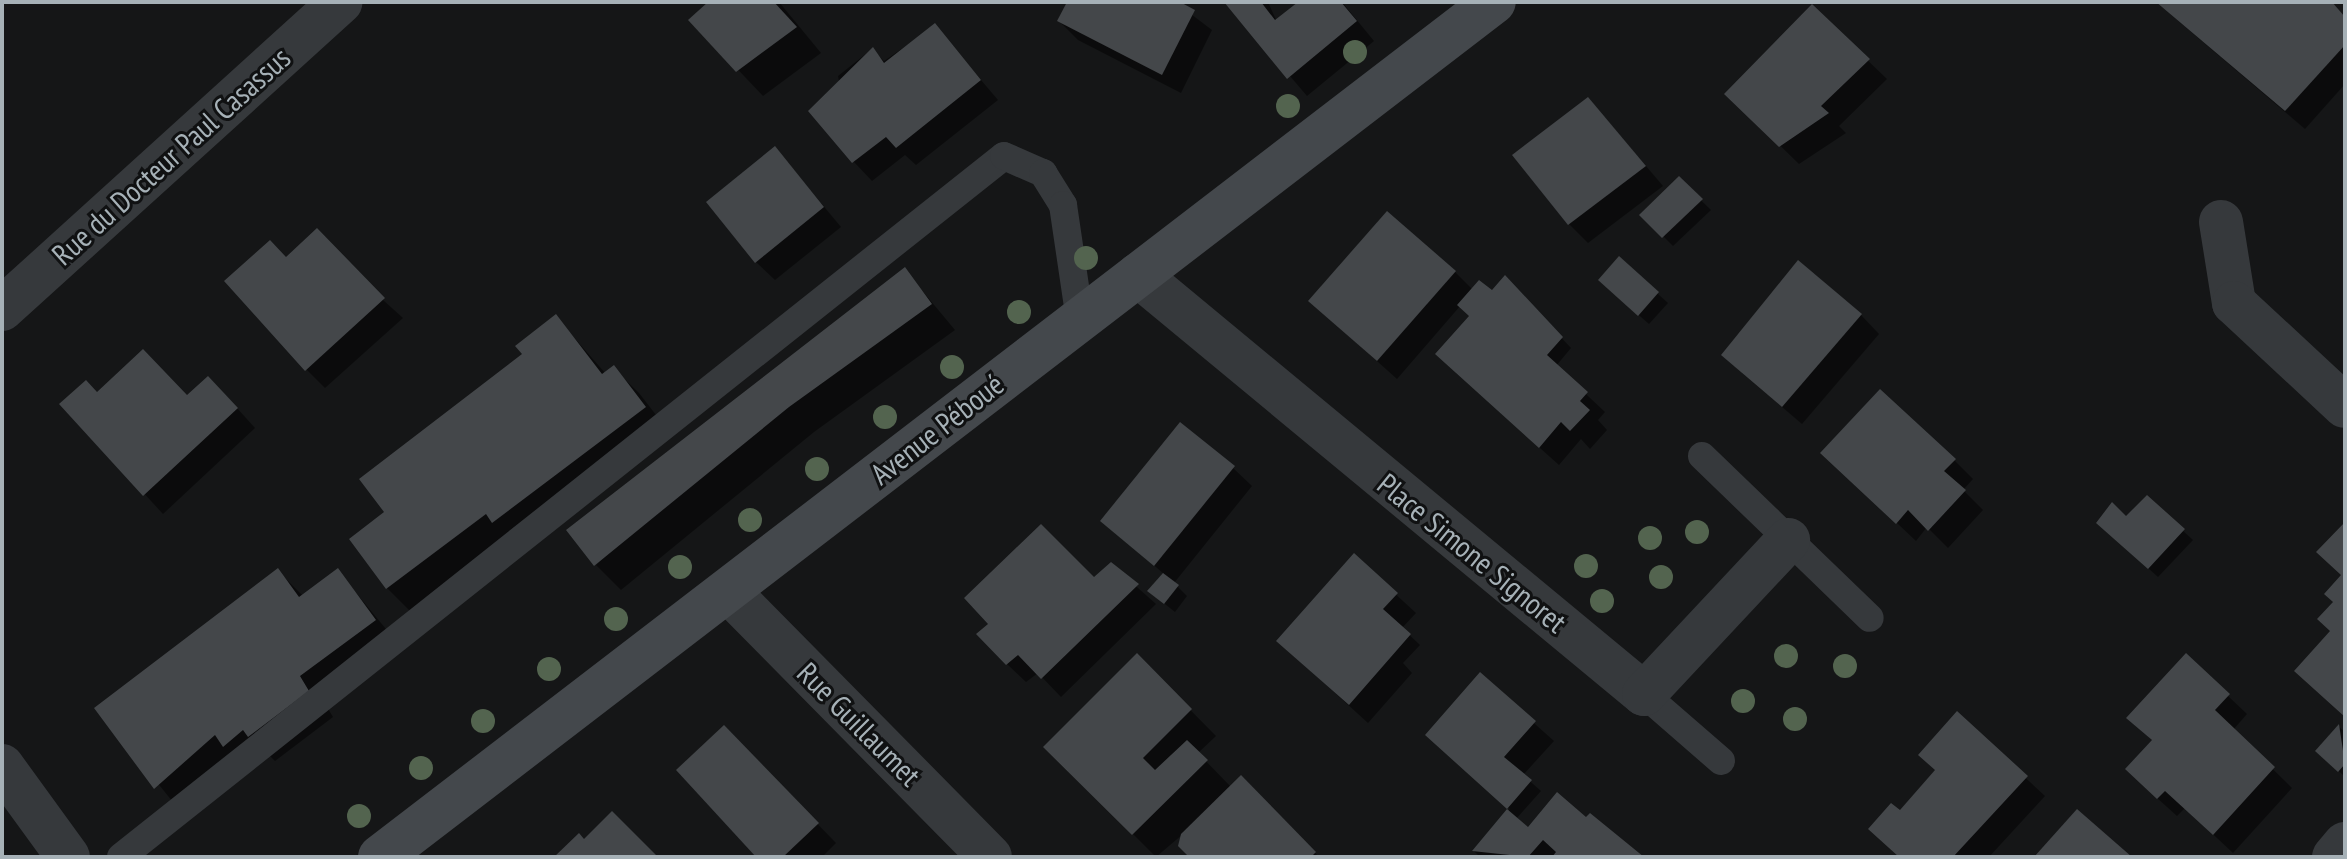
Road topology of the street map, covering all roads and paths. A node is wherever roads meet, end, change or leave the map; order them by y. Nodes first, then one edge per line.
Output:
1 (340, 2) edge
2 (1494, 2) edge
3 (2221, 222) dead end
4 (1138, 275) junction
5 (2, 309) edge
6 (1080, 320) junction
7 (2345, 406) edge
8 (1702, 456) dead end
9 (1788, 540) junction
10 (728, 591) junction
11 (1870, 618) dead end
12 (1644, 694) junction
13 (1721, 761) dead end
14 (2, 766) edge
15 (2345, 844) edge
16 (68, 857) edge
17 (121, 857) edge
18 (380, 857) edge
19 (990, 857) edge
20 (2334, 857) edge

1 - 5 street, Rue du Docteur Paul Casassus
2 - 4 street, Avenue Péboué
3 - 7 street
4 - 6 street, Avenue Péboué
4 - 12 street, Place Simone Signoret
6 - 10 street, Avenue Péboué
6 - 17 lane
8 - 9 lane
9 - 11 lane
9 - 12 street
10 - 18 street, Avenue Péboué
10 - 19 street, Rue Guillaumet
12 - 13 lane
14 - 16 street
15 - 20 street

